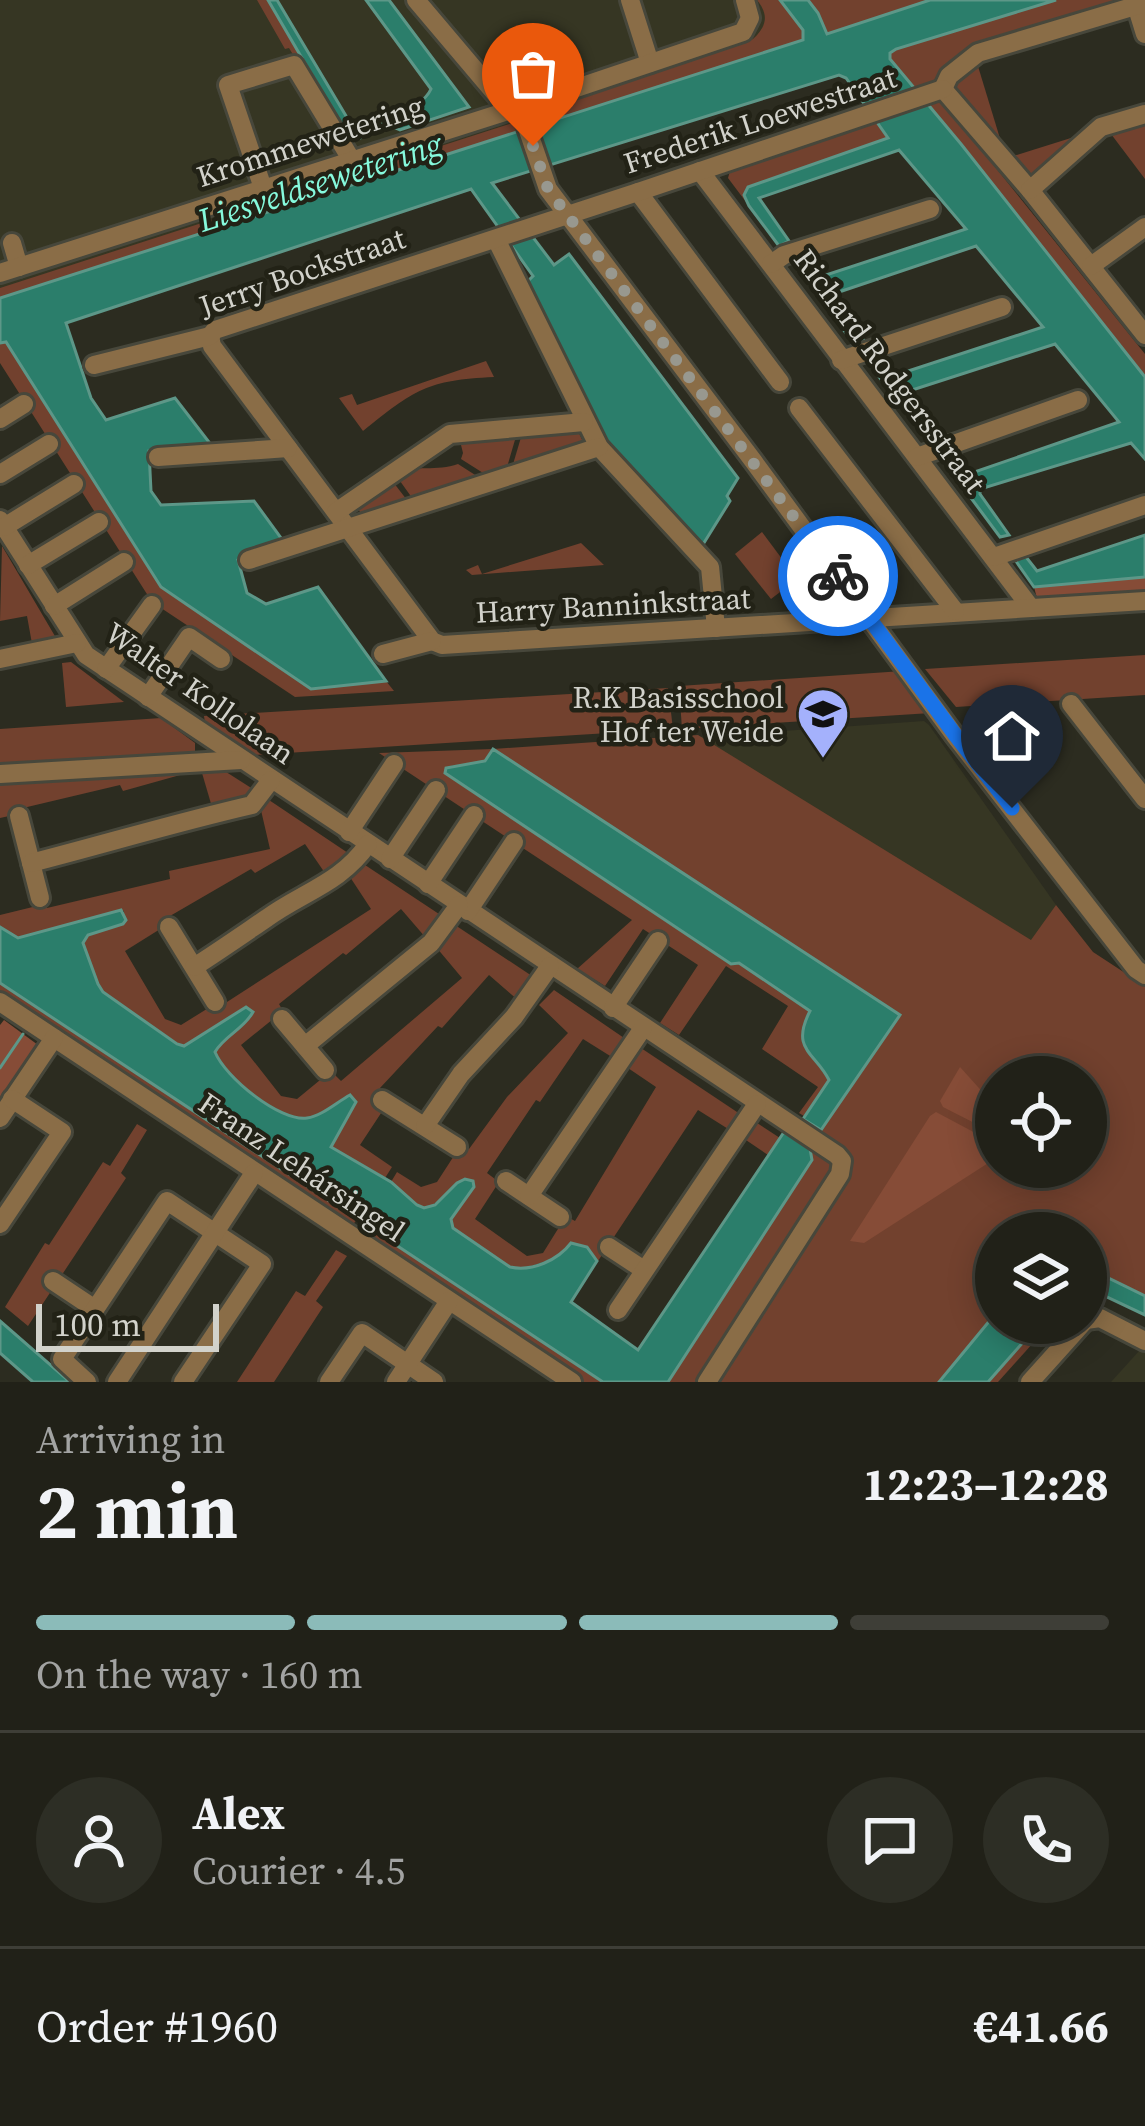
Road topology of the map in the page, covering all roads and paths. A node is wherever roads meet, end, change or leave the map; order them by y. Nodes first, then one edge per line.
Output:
1 (416, 0) edge
2 (630, 0) edge
3 (745, 0) edge
4 (1141, 4) edge
5 (1145, 34) edge
6 (650, 63) junction
7 (935, 93) junction
8 (518, 113) junction
9 (1145, 114) edge
10 (350, 159) junction
11 (700, 171) junction
12 (263, 188) junction
13 (1030, 190) junction
14 (638, 192) junction
15 (930, 209) dead end
16 (567, 215) junction
17 (1145, 227) edge
18 (526, 228) joint
19 (500, 238) junction
20 (12, 243) dead end
21 (771, 264) junction
22 (1091, 266) junction
23 (9, 270) edge
24 (1003, 307) dead end
25 (1145, 335) edge
26 (210, 336) junction
27 (842, 360) junction
28 (94, 365) dead end
29 (780, 382) dead end
30 (1078, 400) dead end
31 (24, 404) dead end
32 (799, 408) dead end
33 (0, 419) edge
34 (584, 422) junction
35 (49, 444) dead end
36 (598, 447) junction
37 (288, 448) junction
38 (158, 457) dead end
39 (916, 457) junction
40 (0, 474) edge
41 (74, 484) dead end
42 (1145, 505) edge
43 (343, 520) junction
44 (99, 522) dead end
45 (3, 530) edge
46 (994, 557) junction
47 (249, 560) dead end
48 (124, 562) dead end
49 (28, 565) junction
50 (1145, 601) edge
51 (152, 605) dead end
52 (53, 606) junction
53 (1031, 608) junction
54 (955, 611) junction
55 (870, 619) junction
56 (716, 628) junction
57 (432, 641) junction
58 (77, 643) junction
59 (383, 654) dead end
60 (0, 659) edge
61 (221, 659) dead end
62 (106, 669) junction
63 (148, 697) junction
64 (1071, 704) dead end
65 (242, 760) junction
66 (394, 764) dead end
67 (1137, 773) edge
68 (0, 774) edge
69 (271, 780) junction
70 (436, 790) dead end
71 (1145, 800) edge
72 (474, 815) dead end
73 (20, 816) dead end
74 (349, 832) junction
75 (514, 842) dead end
76 (368, 844) junction
77 (390, 859) junction
78 (31, 863) junction
79 (428, 884) junction
80 (40, 898) dead end
81 (463, 908) junction
82 (169, 927) dead end
83 (658, 941) dead end
84 (550, 966) junction
85 (194, 967) junction
86 (1145, 975) edge
87 (214, 1002) dead end
88 (613, 1008) junction
89 (3, 1011) edge
90 (282, 1018) dead end
91 (643, 1028) junction
92 (54, 1038) junction
93 (305, 1046) junction
94 (325, 1070) dead end
95 (13, 1099) junction
96 (382, 1100) dead end
97 (757, 1104) junction
98 (0, 1118) edge
99 (425, 1126) junction
100 (457, 1147) dead end
101 (254, 1173) junction
102 (506, 1181) dead end
103 (529, 1196) junction
104 (560, 1217) dead end
105 (0, 1224) edge
106 (215, 1233) junction
107 (608, 1246) dead end
108 (644, 1270) junction
109 (53, 1281) dead end
110 (449, 1301) junction
111 (95, 1309) junction
112 (618, 1310) dead end
113 (1107, 1322) edge
114 (1145, 1341) edge
115 (1064, 1344) edge
116 (408, 1365) junction
117 (88, 1382) edge
118 (116, 1382) edge
119 (183, 1382) edge
120 (328, 1382) edge
121 (396, 1382) edge
122 (434, 1382) edge
123 (572, 1382) edge
124 (707, 1382) edge
125 (1030, 1382) edge

1 - 8 street
2 - 6 street
3 - 6 street, Krommewetering
4 - 5 street
4 - 7 street
6 - 8 street, Krommewetering
7 - 11 street, Frederik Loewestraat
7 - 13 street
8 - 10 street, Krommewetering
8 - 16 street
9 - 13 street
10 - 12 street, Krommewetering
10 - 12 street
11 - 14 street, Frederik Loewestraat
11 - 21 street, Richard Rodgersstraat
12 - 23 street, Krommewetering
13 - 22 street
14 - 16 street, Frederik Loewestraat
14 - 29 street
15 - 21 street
16 - 18 street, Frederik Loewestraat
16 - 55 street
17 - 22 street
18 - 19 street, Jerry Bockstraat
19 - 26 street, Jerry Bockstraat
19 - 34 street
20 - 23 street
21 - 27 street, Richard Rodgersstraat
22 - 25 street
24 - 27 street
26 - 28 street, Jerry Bockstraat
26 - 37 street
27 - 39 street, Richard Rodgersstraat
30 - 39 street
31 - 33 street
32 - 54 street
34 - 36 street
34 - 43 street
35 - 40 street
36 - 43 street
36 - 56 street
37 - 38 street
37 - 43 street
39 - 46 street, Richard Rodgersstraat
41 - 45 street
42 - 46 street
43 - 47 street
43 - 57 street
44 - 49 street
45 - 49 street, Walter Kollolaan
46 - 53 street, Richard Rodgersstraat
48 - 52 street
49 - 52 street, Walter Kollolaan
50 - 53 street, Harry Banninkstraat
51 - 62 street
52 - 58 street, Walter Kollolaan
53 - 54 street, Harry Banninkstraat
54 - 55 street, Harry Banninkstraat
55 - 56 street, Harry Banninkstraat
55 - 86 street
56 - 57 street, Harry Banninkstraat
57 - 59 street, Harry Banninkstraat
58 - 60 street
58 - 62 street, Walter Kollolaan
61 - 63 street
62 - 63 street, Walter Kollolaan
63 - 65 street, Walter Kollolaan
64 - 67 street
65 - 68 street
65 - 69 street, Walter Kollolaan
66 - 74 street
67 - 71 street
69 - 74 street, Walter Kollolaan
69 - 78 street
70 - 77 street
72 - 79 street
73 - 78 street
74 - 76 street, Walter Kollolaan
75 - 81 street
76 - 77 street, Walter Kollolaan
76 - 85 street
77 - 79 street, Walter Kollolaan
78 - 80 street
79 - 81 street, Walter Kollolaan
81 - 84 street, Walter Kollolaan
81 - 93 street
82 - 85 street
83 - 88 street
84 - 88 street, Walter Kollolaan
84 - 99 street
85 - 87 street
88 - 91 street, Walter Kollolaan
89 - 92 street, Franz Lehársingel
90 - 93 street
91 - 97 street, Walter Kollolaan
91 - 103 street
92 - 95 street
92 - 101 street, Franz Lehársingel
93 - 94 street
95 - 98 street
95 - 105 street
96 - 99 street
97 - 108 street
97 - 124 street, Walter Kollolaan
99 - 100 street
101 - 106 street
101 - 110 street, Franz Lehársingel
102 - 103 street
103 - 104 street
106 - 111 street
106 - 118 street
106 - 119 street
107 - 108 street
108 - 112 street
109 - 111 street
110 - 116 street
110 - 123 street, Franz Lehársingel
111 - 117 street
113 - 114 street
115 - 125 street
116 - 120 street
116 - 121 street
116 - 122 street

